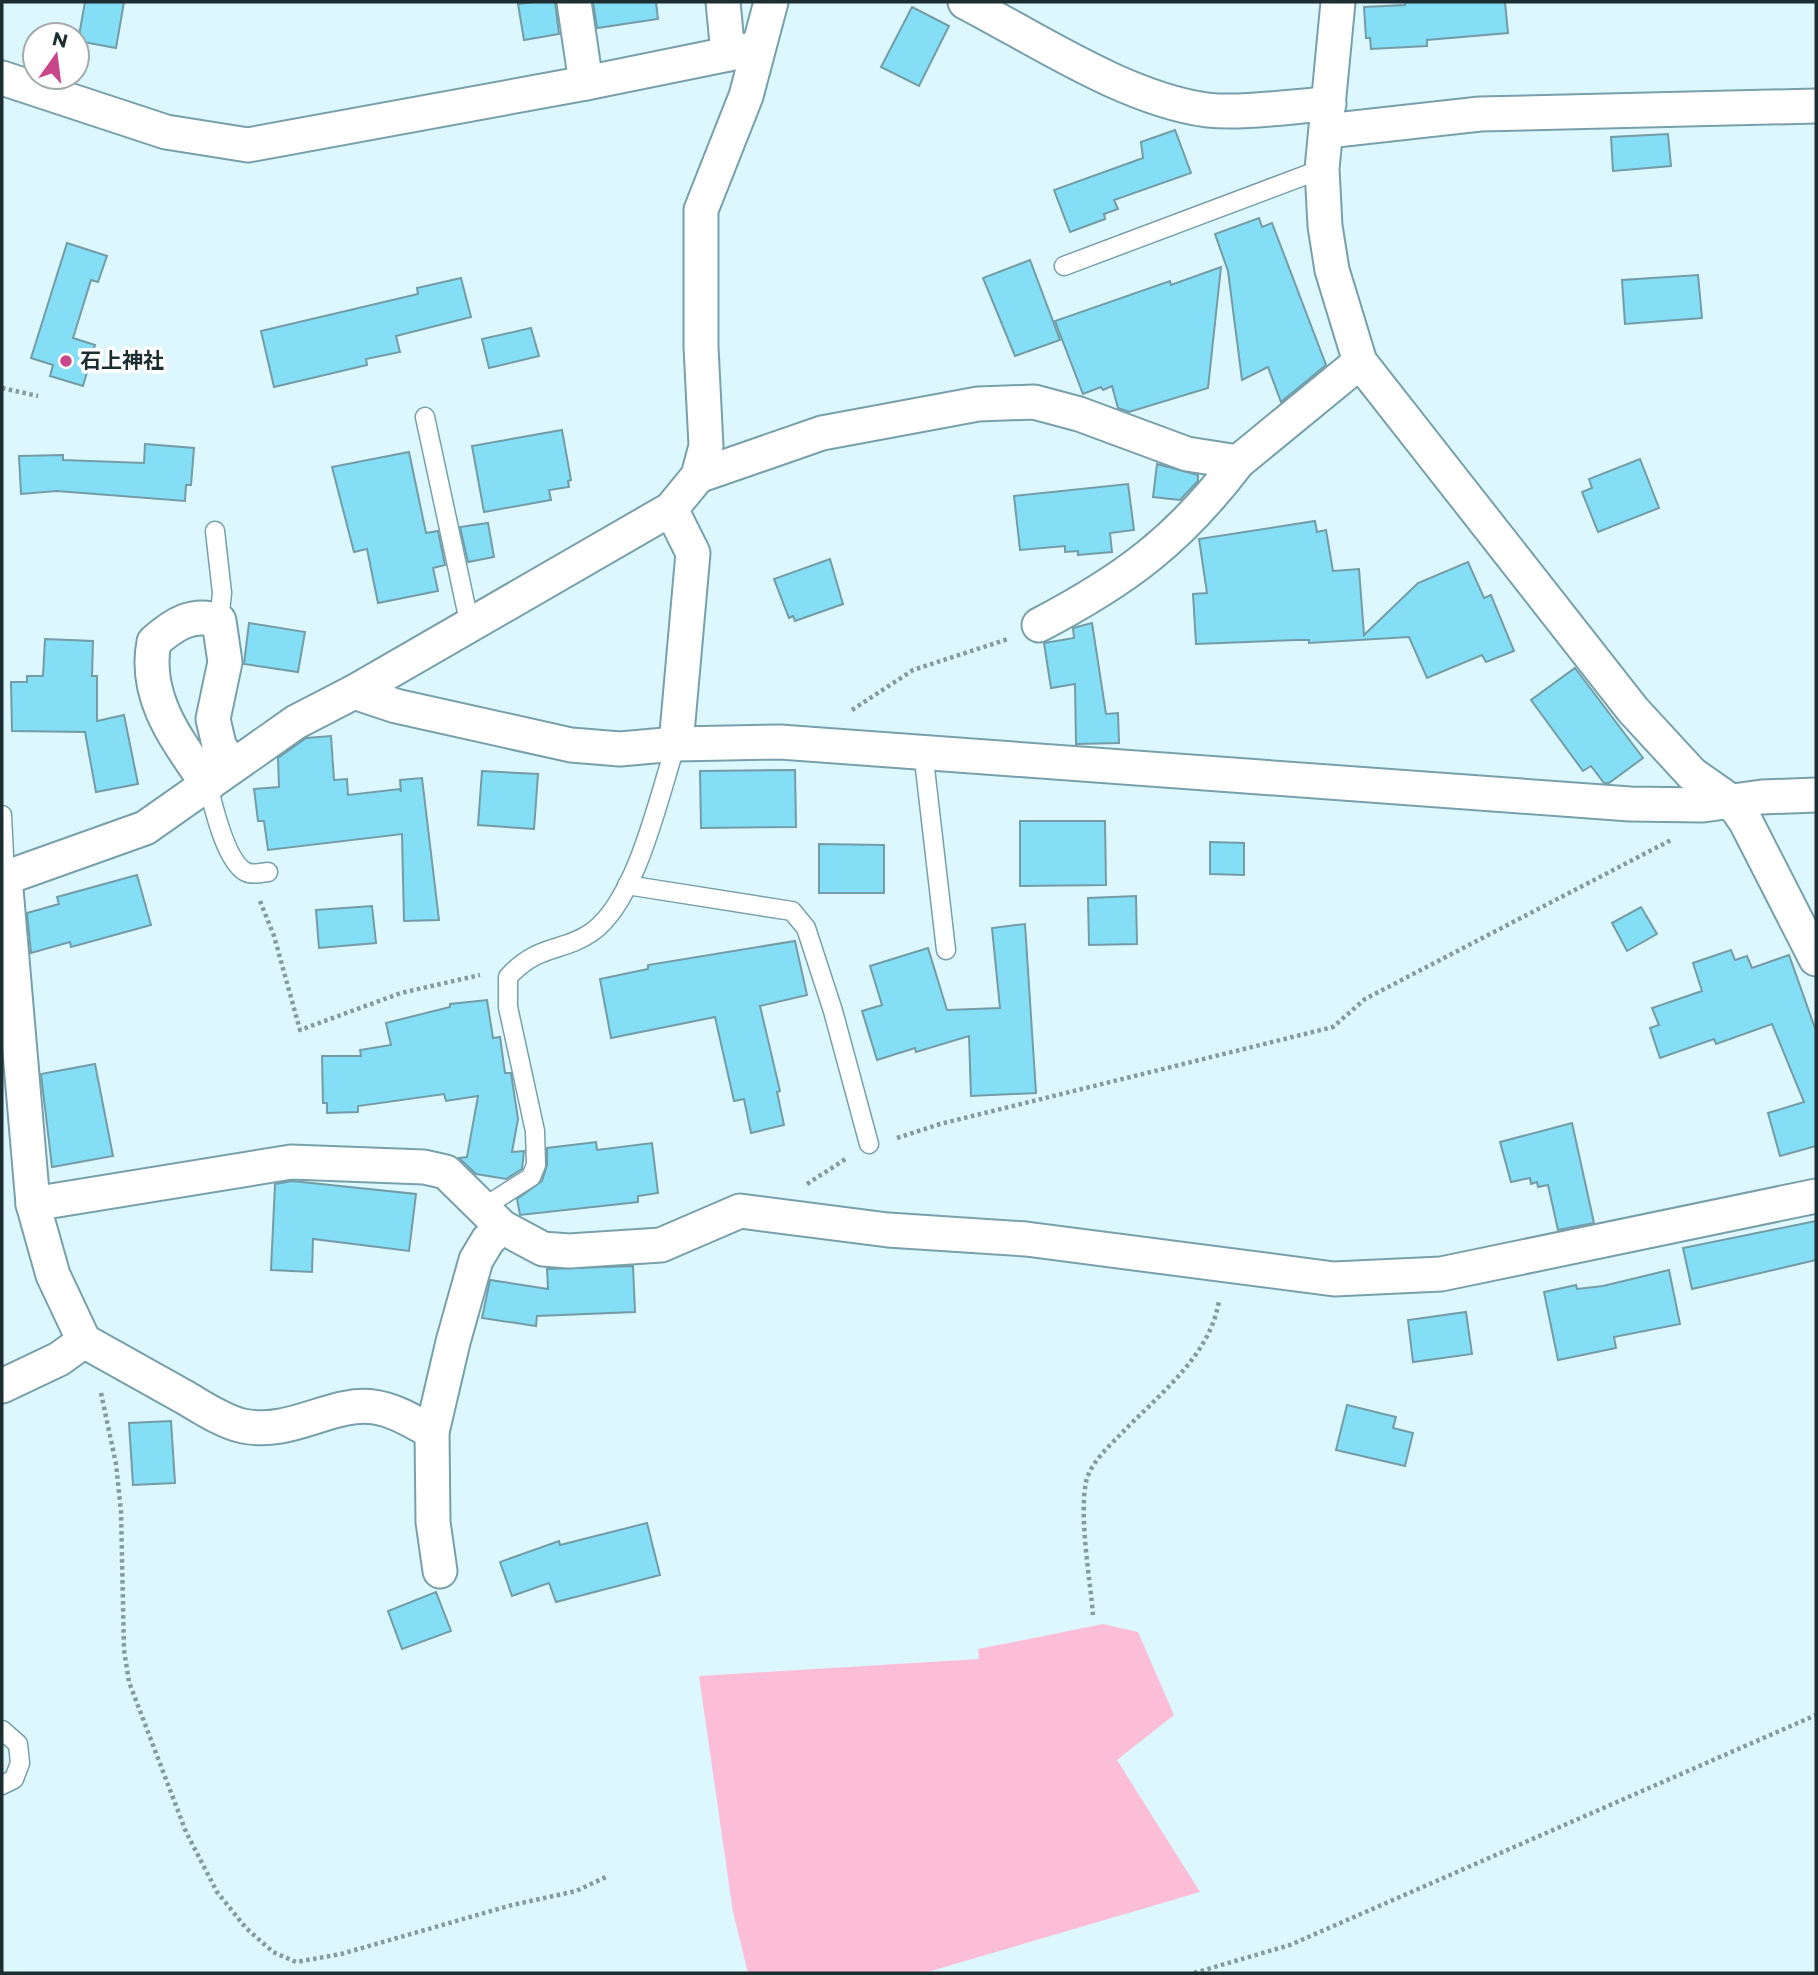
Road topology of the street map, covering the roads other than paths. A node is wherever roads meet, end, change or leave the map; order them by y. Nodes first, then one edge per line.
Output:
1 (574, 2) edge
2 (723, 2) edge
3 (771, 2) edge
4 (965, 2) edge
5 (1338, 2) edge
6 (743, 51) junction
7 (2, 78) edge
8 (586, 83) junction
9 (1816, 106) edge
10 (1328, 117) junction
11 (1322, 169) junction
12 (1064, 266) dead end
13 (1360, 362) junction
14 (425, 417) dead end
15 (1238, 462) junction
16 (698, 476) junction
17 (671, 509) junction
18 (215, 531) dead end
19 (219, 621) junction
20 (1039, 625) road end
21 (470, 626) junction
22 (354, 692) junction
23 (677, 744) junction
24 (923, 751) junction
25 (220, 776) junction
26 (1816, 795) edge
27 (1717, 804) junction
28 (2, 815) edge
29 (268, 872) dead end
30 (4, 878) edge
31 (626, 885) junction
32 (946, 950) dead end
33 (1816, 959) edge
34 (869, 1144) road end
35 (1816, 1196) edge
36 (33, 1204) junction
37 (493, 1217) junction
38 (79, 1345) junction
39 (2, 1387) edge
40 (432, 1432) junction
41 (440, 1571) dead end
42 (2, 1730) edge
43 (2, 1785) edge

1 - 8 street
2 - 6 street
3 - 6 street
4 - 10 street
5 - 10 street
6 - 8 street
6 - 16 street
7 - 8 street
9 - 10 street
10 - 11 street
11 - 12 lane
11 - 13 street
13 - 15 street
13 - 27 street
14 - 21 lane
15 - 16 street
15 - 20 street
16 - 17 street
17 - 21 street
17 - 23 street
18 - 19 lane
19 - 25 street
19 - 25 street
21 - 22 street
22 - 23 street
22 - 25 street
23 - 24 street
23 - 31 lane
24 - 27 street
24 - 32 lane
25 - 29 lane
25 - 30 street
26 - 27 street
27 - 33 street
28 - 30 lane
30 - 36 street
31 - 34 lane
31 - 37 lane
35 - 37 street
36 - 37 street
36 - 38 street
37 - 40 street
38 - 39 street
38 - 40 street
40 - 41 street
42 - 43 lane

